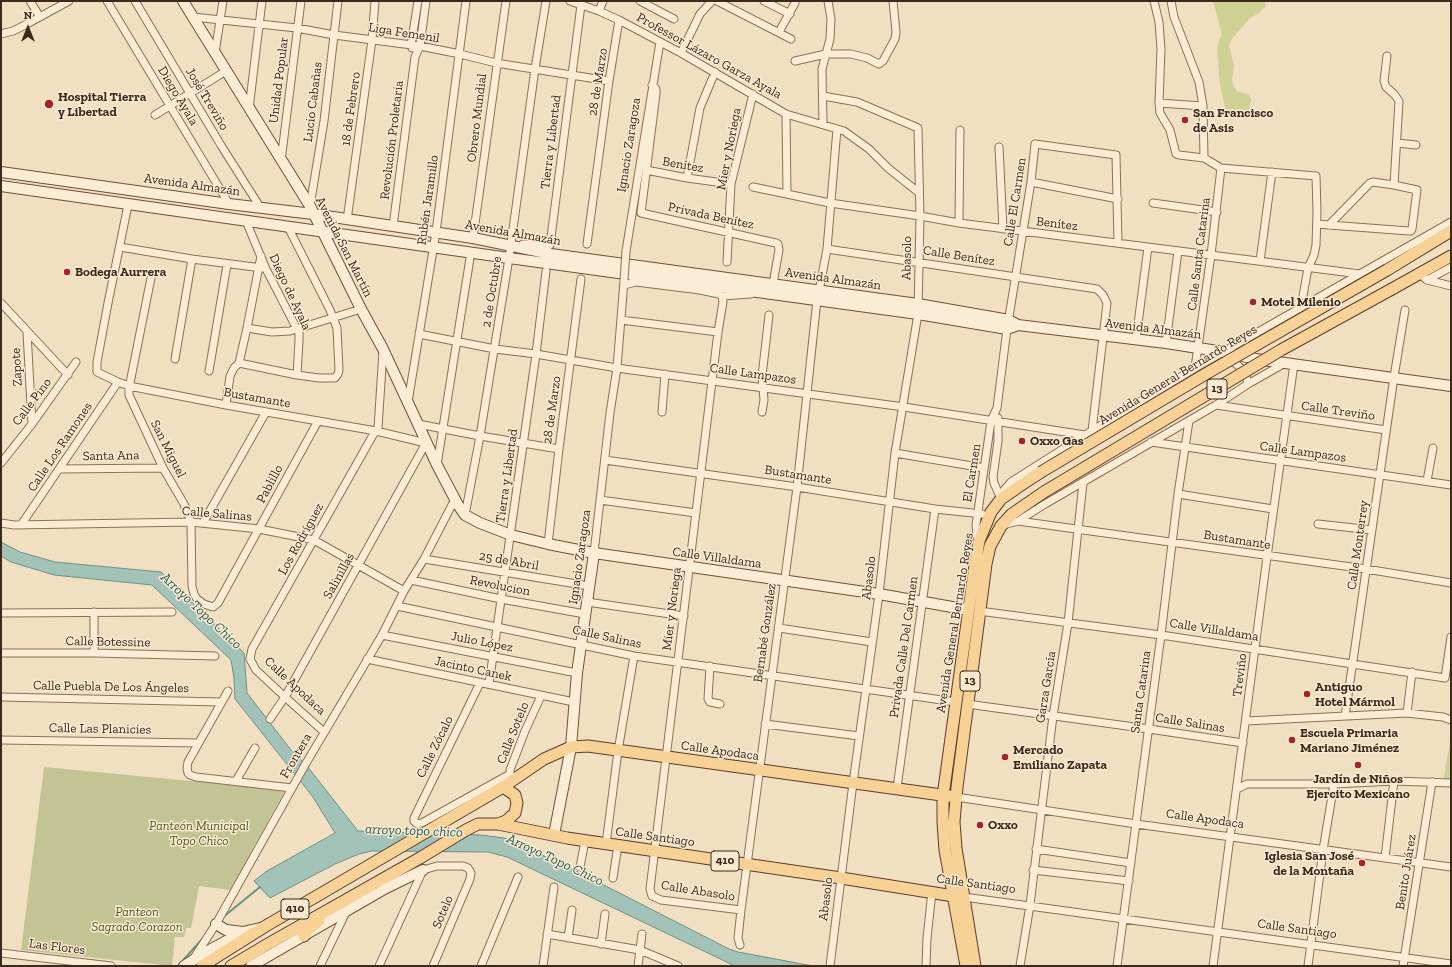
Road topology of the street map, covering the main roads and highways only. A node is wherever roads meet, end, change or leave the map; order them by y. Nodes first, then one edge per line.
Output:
1 (185, 3) edge
2 (1, 172) edge
3 (1, 186) edge
4 (311, 210) junction
5 (322, 231) junction
6 (1445, 232) edge
7 (1451, 256) edge
8 (818, 295) junction
9 (1451, 386) edge
10 (465, 515) joint
11 (594, 553) junction
12 (974, 610) junction
13 (962, 703) junction
14 (571, 747) junction
15 (503, 786) junction
16 (943, 796) junction
17 (956, 797) junction
18 (498, 824) junction
19 (554, 836) junction
20 (423, 870) road end
21 (959, 896) junction
22 (332, 907) junction
23 (216, 924) road end
24 (264, 927) junction
25 (243, 932) junction
26 (304, 936) junction
27 (188, 964) edge
28 (202, 966) edge
29 (231, 966) edge
30 (251, 966) edge
31 (966, 966) edge
32 (975, 966) edge

1 - 4 main road, Avenida San Martín
2 - 4 main road, Avenida Almazán
3 - 5 main road, Avenida Almazán
4 - 5 main road, Avenida San Martín
4 - 8 main road, Avenida Almazán
5 - 8 main road, Avenida Almazán
5 - 10 main road, Avenida San Martín
6 - 12 main road, Avenida General Bernardo Reyes / 13, bridge
7 - 12 main road, Avenida General Bernardo Reyes / 13, bridge
8 - 9 main road, Avenida Almazán
10 - 11 main road, Calle Villaldama
11 - 12 main road, Calle Villaldama
11 - 14 main road, Ignacio Zaragoza
12 - 13 main road, Avenida General Bernardo Reyes / 13
13 - 16 main road, Avenida General Bernardo Reyes / 13
13 - 17 main road, Avenida General Bernardo Reyes / 13
14 - 15 main road, Calle Apodaca / 410
14 - 16 main road, Calle Apodaca / 410
14 - 19 main road, Ignacio Zaragoza
15 - 18 main road
15 - 24 main road, 410
16 - 17 main road, 410
16 - 21 main road, Avenida General Bernardo Reyes / 13
17 - 21 main road, Avenida General Bernardo Reyes / 13
18 - 19 main road, Calle Santiago / 410
18 - 22 main road, 410
19 - 21 main road, Calle Santiago / 410
20 - 26 main road
21 - 31 main road, Avenida General Bernardo Reyes / 13
21 - 32 main road, Avenida General Bernardo Reyes / 13
22 - 26 main road
22 - 29 main road, 410
23 - 25 main road
24 - 25 main road
24 - 28 main road, 410
25 - 27 main road
26 - 30 main road

